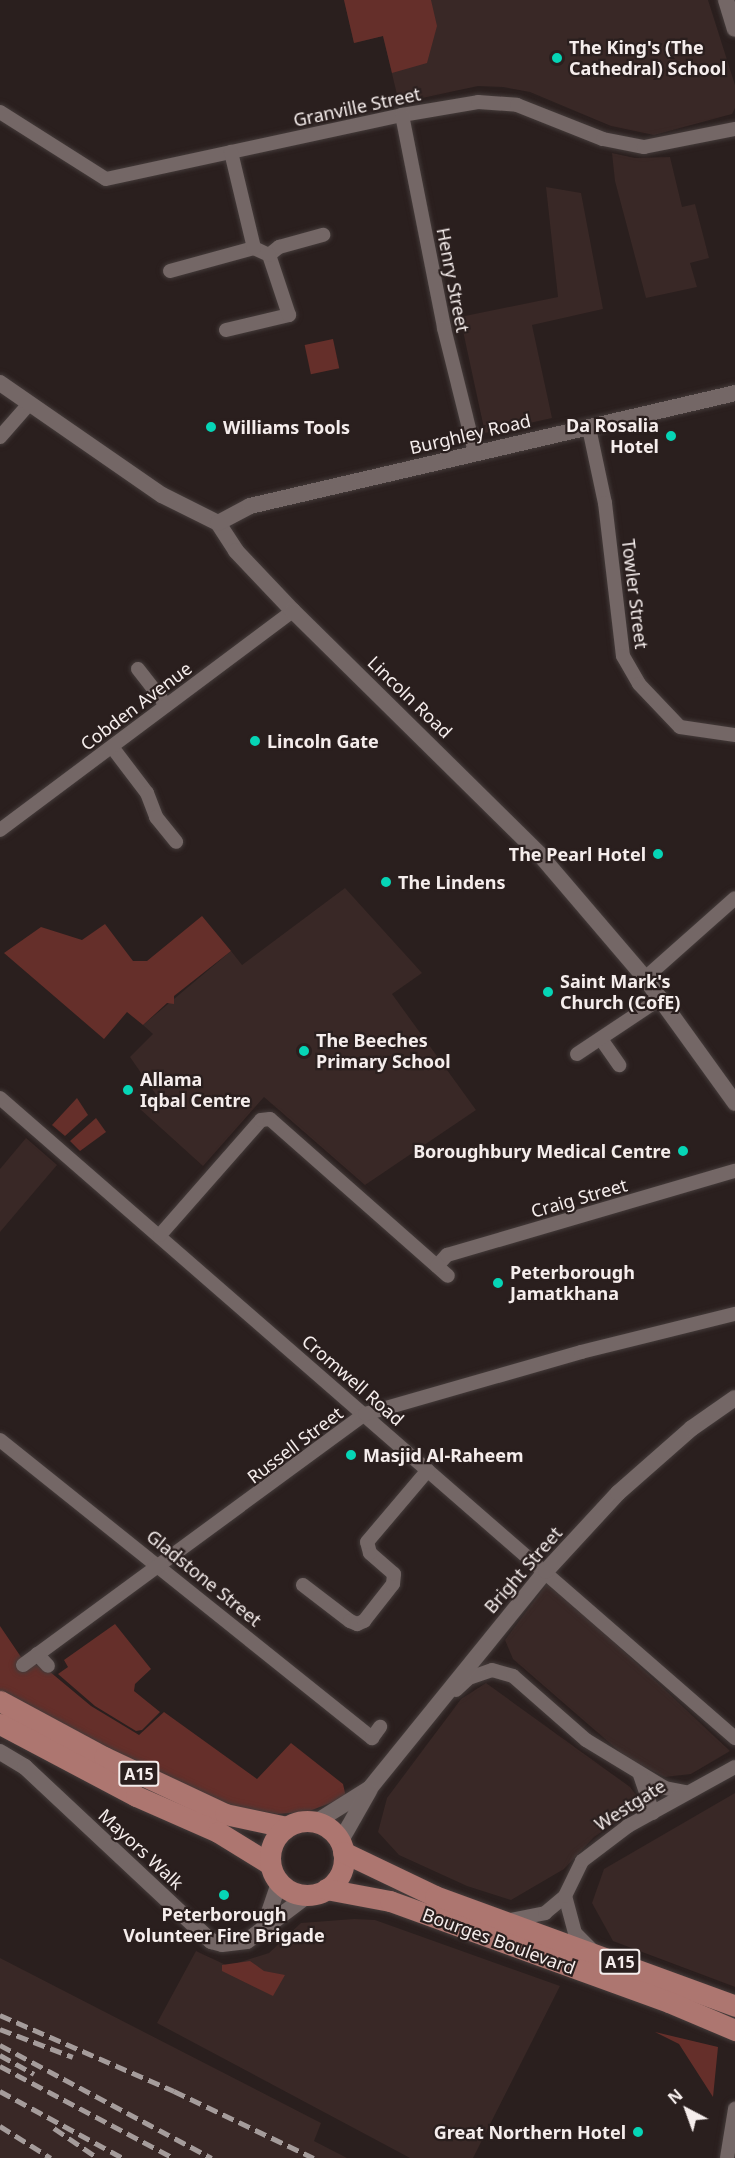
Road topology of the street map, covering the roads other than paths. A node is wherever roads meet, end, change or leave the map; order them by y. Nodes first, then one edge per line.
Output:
1 (726, 0) edge
2 (735, 29) edge
3 (0, 112) edge
4 (402, 115) junction
5 (735, 129) edge
6 (231, 152) junction
7 (323, 235) dead end
8 (254, 248) junction
9 (269, 255) junction
10 (170, 271) dead end
11 (226, 330) dead end
12 (0, 383) edge
13 (735, 393) edge
14 (30, 403) junction
15 (589, 428) junction
16 (0, 437) edge
17 (474, 452) junction
18 (218, 523) junction
19 (293, 611) junction
20 (138, 669) dead end
21 (166, 705) junction
22 (735, 735) edge
23 (112, 747) junction
24 (0, 830) edge
25 (176, 842) dead end
26 (735, 898) edge
27 (645, 978) junction
28 (661, 998) junction
29 (601, 1039) junction
30 (577, 1054) dead end
31 (619, 1065) dead end
32 (0, 1098) edge
33 (735, 1103) edge
34 (735, 1171) edge
35 (160, 1235) junction
36 (735, 1314) edge
37 (733, 1398) edge
38 (365, 1414) junction
39 (0, 1440) edge
40 (428, 1470) junction
41 (161, 1566) junction
42 (546, 1571) junction
43 (303, 1585) dead end
44 (38, 1654) junction
45 (23, 1665) dead end
46 (48, 1666) dead end
47 (0, 1701) edge
48 (440, 1704) junction
49 (0, 1724) edge
50 (380, 1727) dead end
51 (735, 1738) edge
52 (0, 1752) edge
53 (735, 1767) edge
54 (639, 1773) junction
55 (370, 1788) junction
56 (686, 1792) junction
57 (653, 1813) junction
58 (316, 1822) junction
59 (286, 1827) junction
60 (342, 1847) junction
61 (275, 1874) junction
62 (317, 1892) junction
63 (565, 1896) junction
64 (505, 1920) junction
65 (263, 1930) junction
66 (594, 1952) junction
67 (735, 2006) edge
68 (735, 2030) edge
69 (735, 2109) edge
70 (728, 2158) edge

1 - 2 street
3 - 6 street, Granville Street
4 - 5 street, Granville Street
4 - 6 street, Granville Street
4 - 17 street, Henry Street
6 - 8 street
7 - 9 street
8 - 9 street
8 - 10 street
9 - 11 street
12 - 14 street
13 - 15 street, Burghley Road
14 - 16 street
14 - 18 street
15 - 17 street, Burghley Road
15 - 22 street, Towler Street
17 - 18 street, Burghley Road
18 - 19 street, Lincoln Road
19 - 21 street, Cobden Avenue
19 - 27 street, Lincoln Road
20 - 21 street
21 - 23 street, Cobden Avenue
23 - 24 street, Cobden Avenue
23 - 25 street
26 - 27 street
27 - 28 street, Lincoln Road
28 - 29 street
28 - 33 street, Lincoln Road
29 - 30 street
29 - 31 street
32 - 35 street, Cromwell Road
34 - 35 street, Craig Street
35 - 38 street, Cromwell Road
36 - 38 street, Russell Street
37 - 42 street, Bright Street
38 - 40 street, Cromwell Road
38 - 41 street, Russell Street
39 - 41 street, Gladstone Street
40 - 42 street, Cromwell Road
40 - 43 street
41 - 44 street, Russell Street
41 - 50 street, Gladstone Street
42 - 48 street, Bright Street
42 - 51 street, Cromwell Road
44 - 45 street, Russell Street
44 - 46 street
47 - 59 main road, A15
48 - 54 street
48 - 55 street, Bright Street
49 - 61 main road, A15
52 - 65 street, Mayors Walk
53 - 56 street, Westgate
54 - 56 street
54 - 57 street
55 - 58 street, Bright Street
55 - 60 street, Bright Street
56 - 57 street, Westgate
57 - 63 street, Westgate
58 - 59 main road, A15
58 - 60 main road, A15
59 - 61 main road
60 - 62 main road
60 - 64 main road, Bourges Boulevard / A15
61 - 62 main road, A15
61 - 65 street
62 - 65 street, Mayors Walk
62 - 68 main road, Bourges Boulevard / A15
63 - 64 street, Westgate
63 - 66 street
64 - 66 main road, Bourges Boulevard / A15
66 - 67 main road, Bourges Boulevard / A15
69 - 70 street

